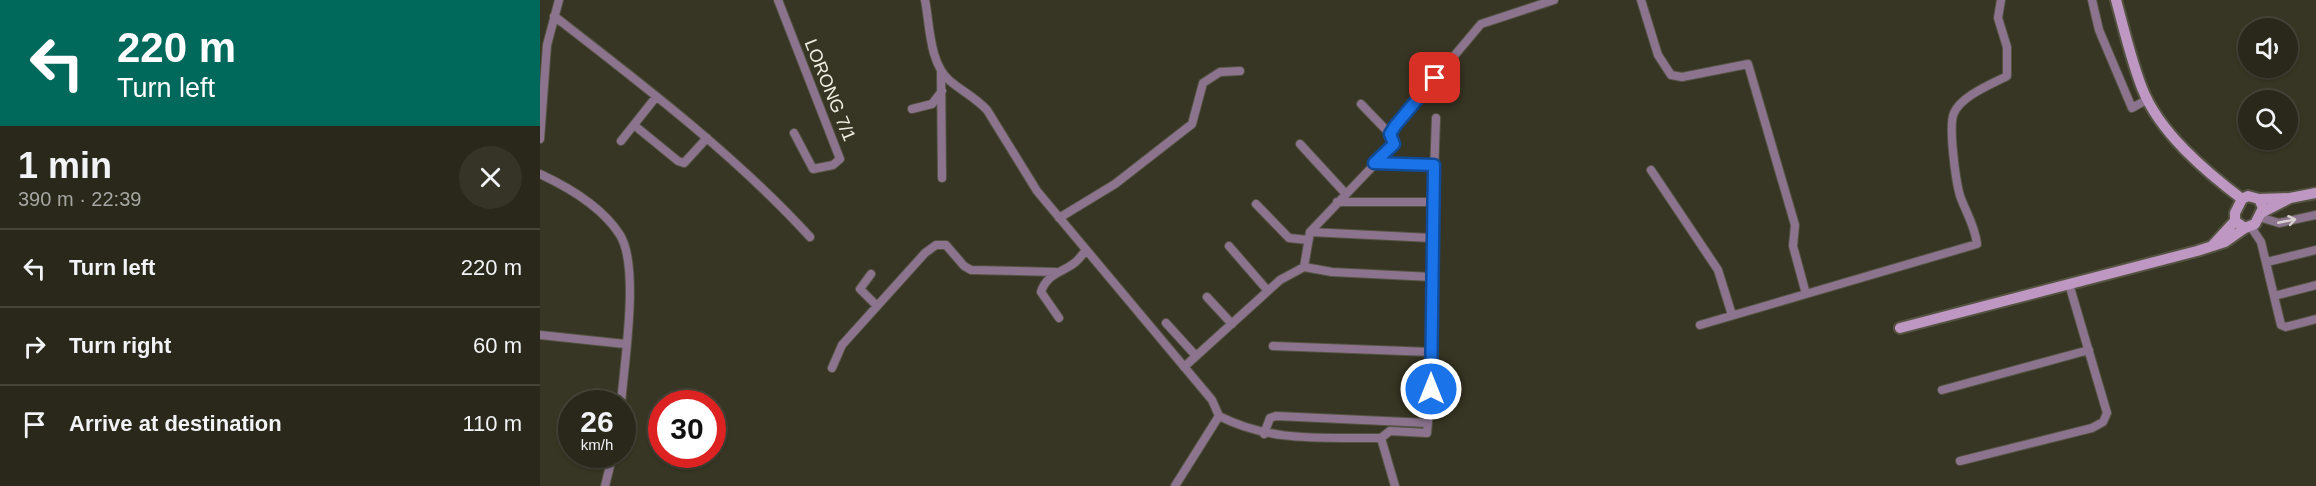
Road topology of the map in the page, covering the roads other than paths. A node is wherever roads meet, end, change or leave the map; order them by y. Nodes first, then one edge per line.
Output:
1 (560, 0) edge
2 (778, 0) edge
3 (926, 0) edge
4 (1554, 0) edge
5 (1641, 0) edge
6 (2001, 0) edge
7 (2092, 0) edge
8 (2116, 0) edge
9 (554, 16) junction
10 (1240, 71) dead end
11 (941, 72) junction
12 (942, 91) junction
13 (656, 97) junction
14 (2148, 99) junction
15 (1361, 104) dead end
16 (541, 108) edge
17 (912, 109) dead end
18 (1436, 118) dead end
19 (634, 125) junction
20 (794, 133) dead end
21 (1390, 134) junction
22 (707, 138) junction
23 (540, 139) edge
24 (621, 141) dead end
25 (1300, 144) dead end
26 (1374, 163) junction
27 (1434, 165) junction
28 (1651, 170) dead end
29 (540, 174) edge
30 (942, 178) dead end
31 (1345, 193) junction
32 (2316, 193) edge
33 (2290, 198) junction
34 (2242, 199) junction
35 (2259, 199) junction
36 (1337, 202) junction
37 (1433, 202) junction
38 (1256, 204) dead end
39 (2316, 214) edge
40 (2260, 215) junction
41 (1059, 218) junction
42 (2235, 221) junction
43 (2248, 228) junction
44 (1309, 236) junction
45 (810, 237) dead end
46 (1432, 238) junction
47 (1229, 246) dead end
48 (2212, 246) junction
49 (1086, 250) junction
50 (2316, 250) edge
51 (2267, 262) junction
52 (1304, 267) junction
53 (1055, 272) junction
54 (871, 274) dead end
55 (1432, 277) junction
56 (2069, 284) junction
57 (2316, 285) edge
58 (1268, 291) junction
59 (1806, 294) junction
60 (2274, 296) junction
61 (1207, 297) dead end
62 (877, 306) junction
63 (1732, 315) junction
64 (1059, 318) dead end
65 (2316, 319) edge
66 (1166, 323) dead end
67 (1232, 324) junction
68 (1700, 325) dead end
69 (1900, 328) dead end
70 (540, 334) edge
71 (626, 344) junction
72 (1273, 346) dead end
73 (2089, 350) junction
74 (1431, 352) junction
75 (1196, 356) junction
76 (832, 368) dead end
77 (1184, 368) junction
78 (622, 390) edge
79 (1942, 390) dead end
80 (1219, 416) junction
81 (1428, 423) junction
82 (1264, 434) junction
83 (1381, 438) junction
84 (1960, 461) dead end
85 (610, 468) edge
86 (605, 486) edge
87 (1175, 486) edge
88 (1395, 486) edge

1 - 9 street
2 - 20 street, LORONG 7/1
3 - 11 street
4 - 21 street
5 - 59 street
6 - 59 street
7 - 14 street
8 - 14 street
9 - 13 street
9 - 16 street
10 - 41 street
11 - 12 street
11 - 41 street
12 - 17 street
12 - 30 street
13 - 19 street
13 - 22 street
14 - 34 street
15 - 21 street
16 - 23 street
18 - 27 street
19 - 22 street
19 - 24 street
21 - 26 street
22 - 45 street
25 - 31 street
26 - 27 street
26 - 31 street
27 - 37 street
28 - 63 street
29 - 71 street
31 - 36 street
32 - 33 street
33 - 35 street
33 - 40 street
34 - 35 street
34 - 42 street
35 - 40 street
36 - 37 street
36 - 44 street
37 - 46 street
38 - 44 street
40 -> 39 street
40 - 43 street
41 - 49 street
42 - 43 street
42 - 48 street
43 - 48 street
43 - 51 street
44 - 46 street
44 - 52 street
46 - 55 street
47 - 58 street
48 - 56 street
49 - 53 street
49 - 77 street
50 - 51 street
51 - 60 street
52 - 55 street
52 - 58 street
53 - 62 street
53 - 64 street
54 - 62 street
55 - 74 street
56 - 69 street
56 - 73 street
57 - 60 street
58 - 67 street
59 - 63 street
60 - 65 street
61 - 67 street
62 - 76 street
63 - 68 street
66 - 75 street
67 - 75 street
70 - 71 street
71 - 78 street
72 - 74 street
73 - 79 street
73 - 84 street
74 - 81 street
75 - 77 street
77 - 80 street
80 - 82 street
80 - 87 street
81 - 82 street
81 - 83 street
82 - 83 street
83 - 88 street
85 - 86 street

